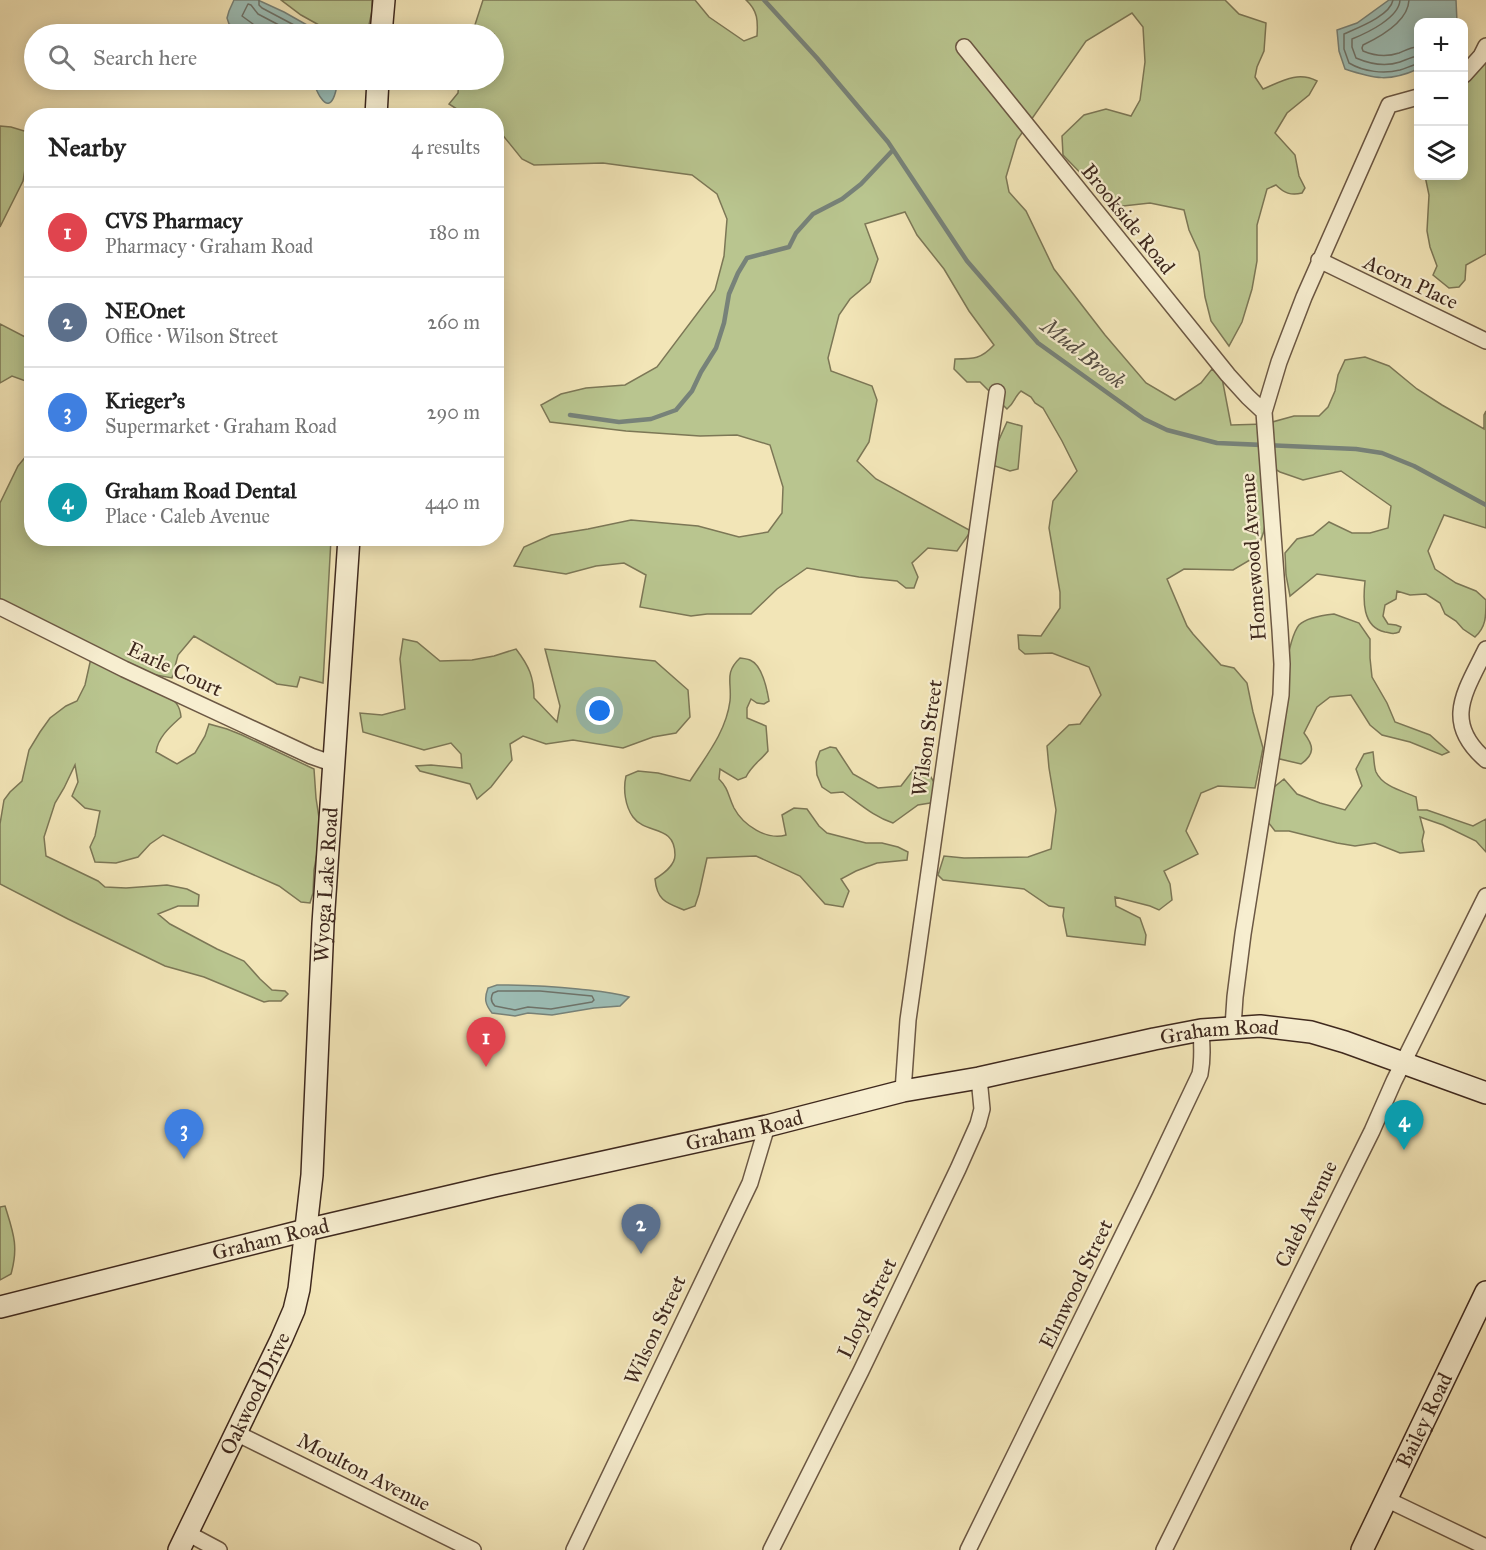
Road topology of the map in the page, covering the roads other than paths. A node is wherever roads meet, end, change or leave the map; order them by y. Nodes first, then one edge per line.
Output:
1 (384, 0) edge
2 (382, 24) edge
3 (1486, 46) edge
4 (964, 47) dead end
5 (1467, 72) edge
6 (377, 90) edge
7 (1414, 98) edge
8 (376, 108) edge
9 (1319, 260) junction
10 (1486, 341) edge
11 (997, 392) dead end
12 (1265, 418) junction
13 (348, 546) edge
14 (0, 607) edge
15 (1486, 649) edge
16 (1486, 760) edge
17 (334, 764) junction
18 (1486, 896) edge
19 (1233, 1027) junction
20 (1201, 1030) junction
21 (1403, 1062) junction
22 (979, 1078) junction
23 (903, 1091) junction
24 (1486, 1093) edge
25 (767, 1126) junction
26 (306, 1230) junction
27 (1486, 1292) edge
28 (0, 1307) edge
29 (236, 1433) junction
30 (1386, 1499) junction
31 (183, 1542) edge
32 (1486, 1547) edge
33 (219, 1550) edge
34 (473, 1550) edge
35 (574, 1550) edge
36 (771, 1550) edge
37 (968, 1550) edge
38 (1164, 1550) edge
39 (1362, 1550) edge

1 - 2 main road
3 - 5 street
4 - 12 street, Brookside Road
6 - 8 main road
7 - 9 street, Homewood Avenue
9 - 10 street, Acorn Place
9 - 12 street, Homewood Avenue
11 - 23 street, Wilson Street
12 - 19 street, Homewood Avenue
13 - 17 main road, Wyoga Lake Road
14 - 17 street, Earle Court
15 - 16 street
17 - 26 main road, Wyoga Lake Road
18 - 21 street, Caleb Avenue
19 - 20 main road, Graham Road
19 - 21 main road, Graham Road
20 - 22 main road, Graham Road
20 - 37 street, Elmwood Street
21 - 24 main road, Graham Road
21 - 38 street, Caleb Avenue
22 - 23 main road, Graham Road
22 - 36 street, Lloyd Street
23 - 25 main road, Graham Road
25 - 26 main road, Graham Road
25 - 35 street, Wilson Street
26 - 28 main road, Graham Road
26 - 29 main road, Oakwood Drive
27 - 30 main road, Bailey Road
29 - 31 main road, Oakwood Drive
29 - 34 street, Moulton Avenue
30 - 32 street
30 - 39 main road, Bailey Road
31 - 33 street

